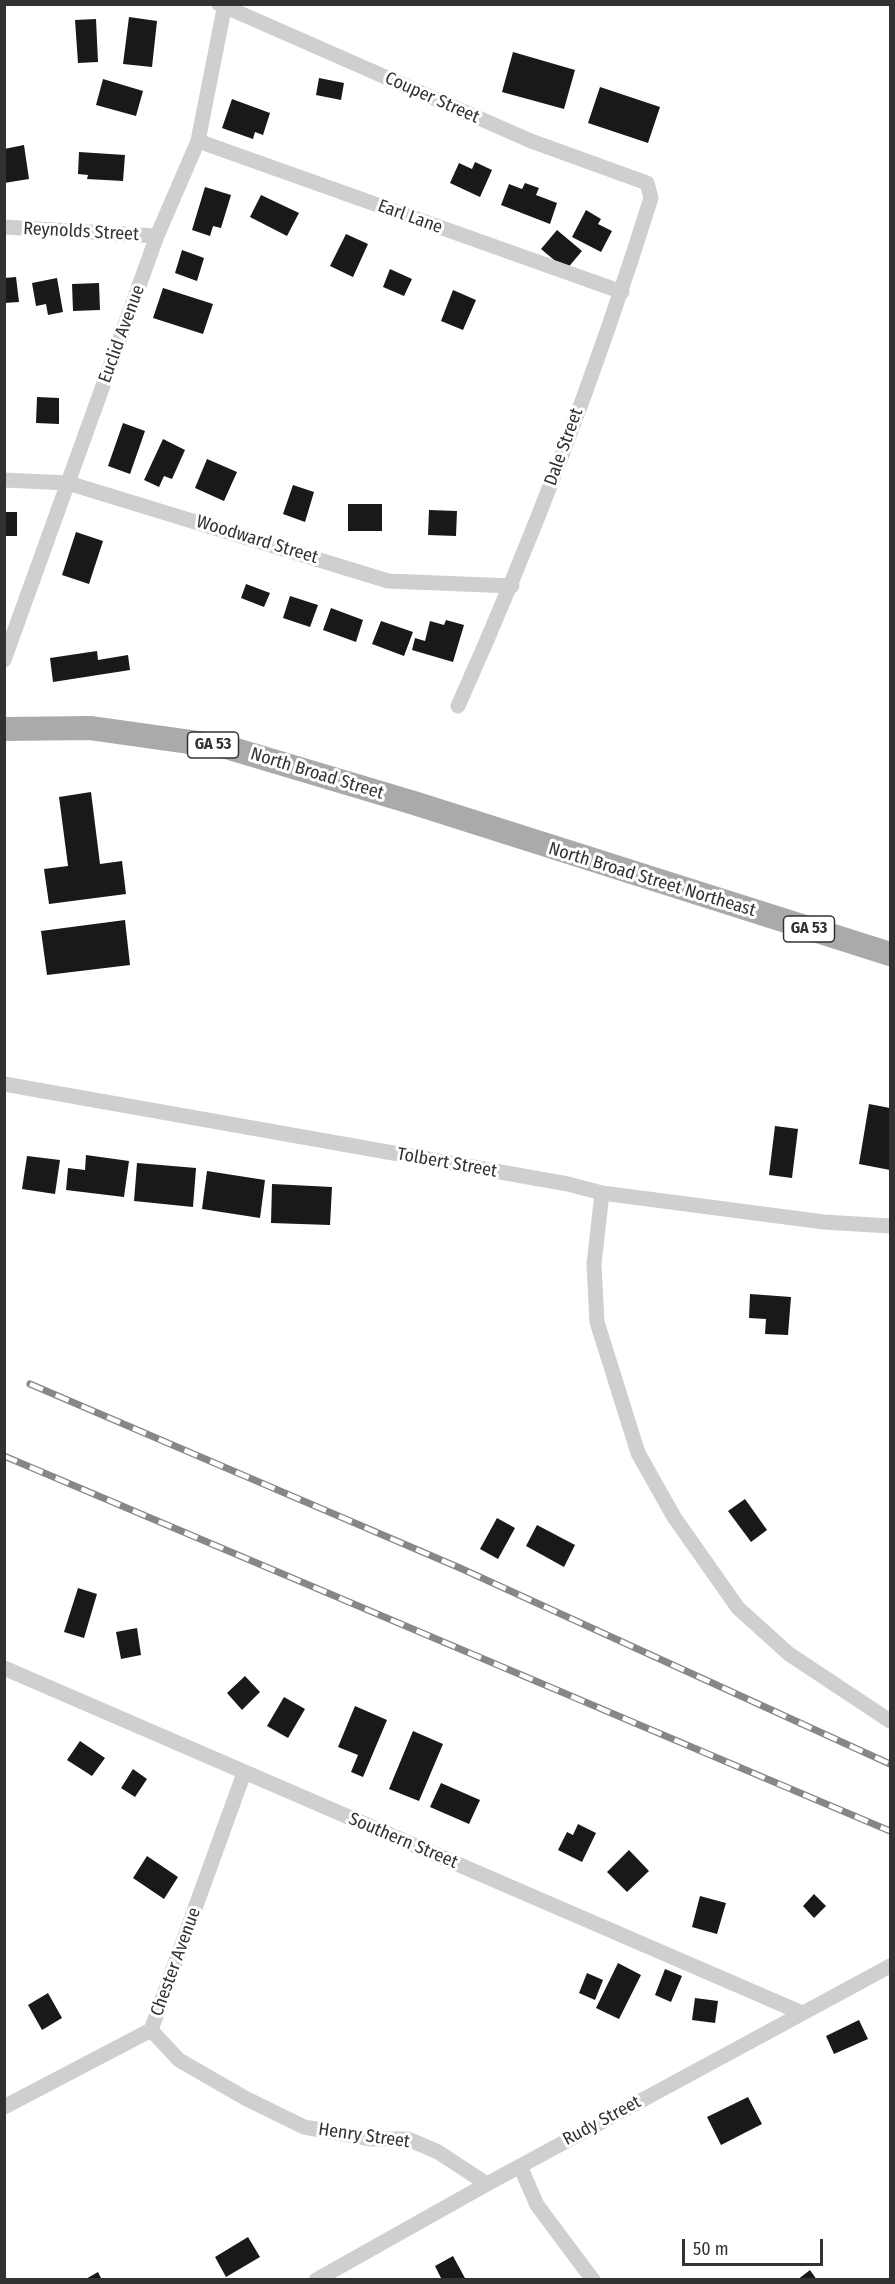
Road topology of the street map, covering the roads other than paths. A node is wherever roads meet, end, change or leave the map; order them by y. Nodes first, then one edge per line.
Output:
1 (223, 5) edge
2 (198, 141) junction
3 (647, 183) joint
4 (4, 227) edge
5 (157, 236) junction
6 (622, 292) junction
7 (4, 480) edge
8 (68, 483) junction
9 (512, 586) junction
10 (4, 660) edge
11 (458, 706) dead end
12 (4, 729) edge
13 (414, 803) joint
14 (891, 954) edge
15 (4, 1084) edge
16 (602, 1193) junction
17 (891, 1227) edge
18 (4, 1668) edge
19 (891, 1721) edge
20 (244, 1773) junction
21 (891, 1966) edge
22 (802, 2013) junction
23 (152, 2030) junction
24 (4, 2107) edge
25 (520, 2166) junction
26 (487, 2184) junction
27 (316, 2280) edge
28 (592, 2280) edge

1 - 2 street, Euclid Avenue
1 - 3 street, Couper Street
2 - 5 street, Euclid Avenue
2 - 6 street, Earl Lane
3 - 6 street, Dale Street
4 - 5 street, Reynolds Street
5 - 8 street, Euclid Avenue
6 - 9 street, Dale Street
7 - 8 street, Woodward Street
8 - 9 street, Woodward Street
8 - 10 street, Euclid Avenue
9 - 11 street, Dale Street
12 - 13 main road, North Broad Street / GA 53
13 - 14 main road, North Broad Street Northeast / GA 53
15 - 16 street, Tolbert Street
16 - 17 street, Tolbert Street
16 - 19 street
18 - 20 street, Southern Street
20 - 22 street, Southern Street
20 - 23 street, Chester Avenue
21 - 22 street, Rudy Street
22 - 25 street, Rudy Street
23 - 24 street, Chester Avenue
23 - 26 street, Henry Street
25 - 26 street, Rudy Street
25 - 28 street
26 - 27 street, Rudy Street

